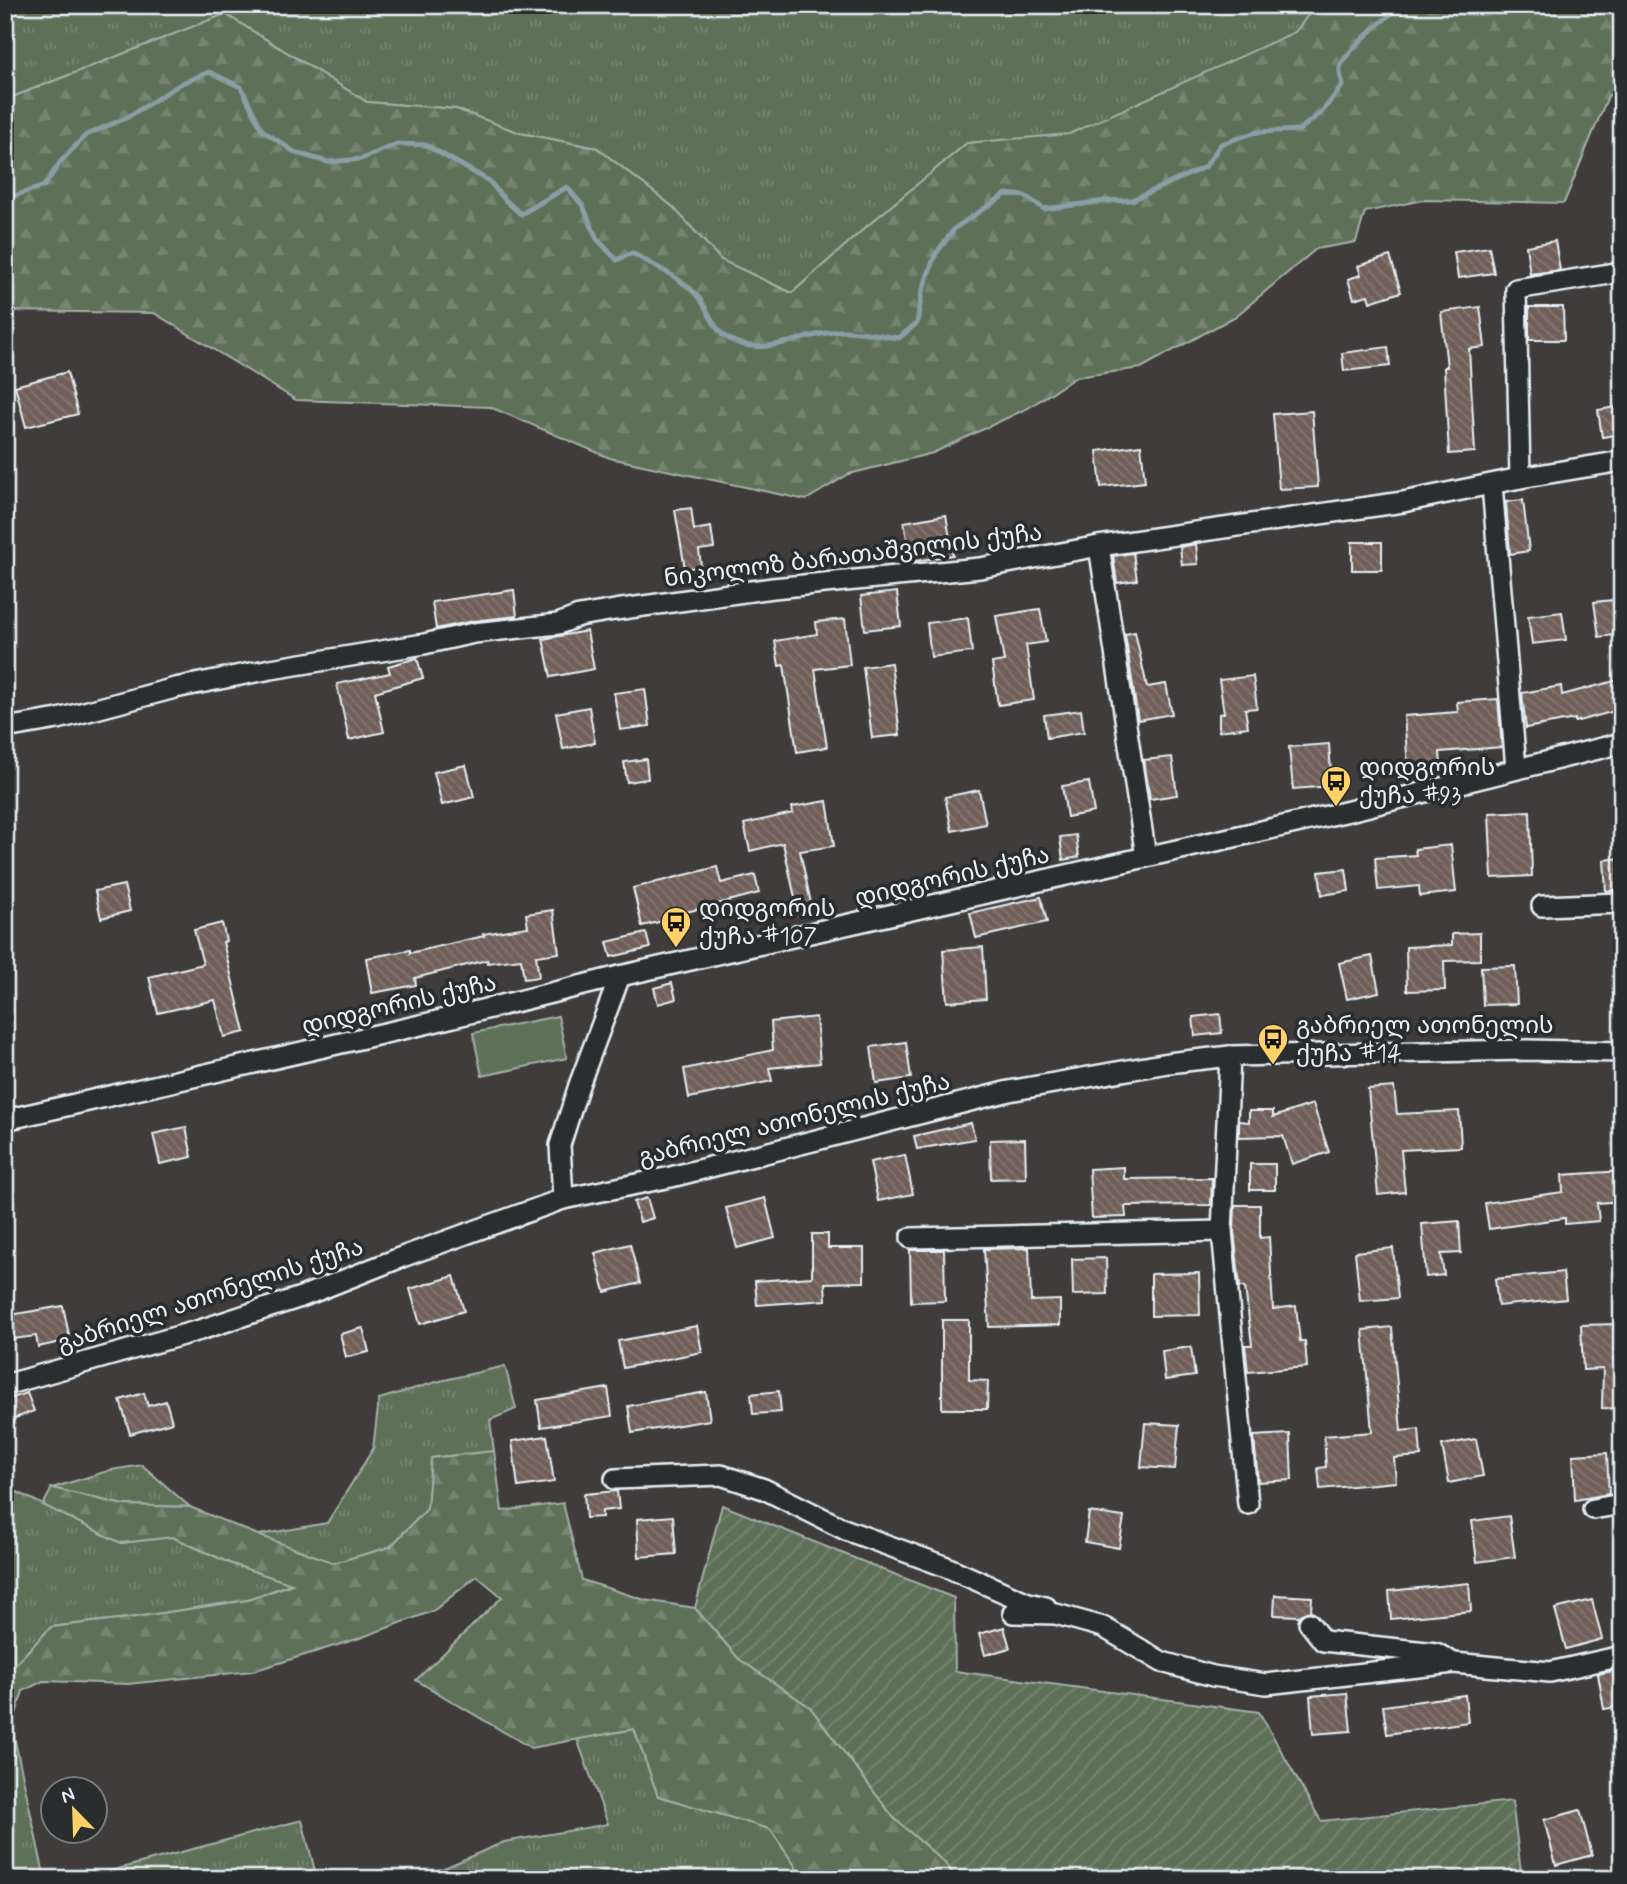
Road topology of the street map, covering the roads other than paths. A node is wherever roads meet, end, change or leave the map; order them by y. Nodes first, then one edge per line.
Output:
1 (1622, 272) edge
2 (1622, 461) edge
3 (1520, 478) junction
4 (1492, 485) junction
5 (1099, 546) junction
6 (5, 728) edge
7 (1622, 743) edge
8 (1516, 768) junction
9 (1146, 857) junction
10 (1622, 903) edge
11 (1542, 906) dead end
12 (620, 976) junction
13 (1622, 1052) edge
14 (1230, 1056) junction
15 (5, 1120) edge
16 (563, 1199) junction
17 (1222, 1231) junction
18 (912, 1238) dead end
19 (5, 1385) edge
20 (615, 1479) dead end
21 (1248, 1504) dead end
22 (1622, 1504) edge
23 (1593, 1509) dead end
24 (1013, 1614) dead end
25 (1309, 1623) dead end
26 (1103, 1628) junction
27 (1622, 1656) edge
28 (1454, 1663) junction

1 - 3 street
2 - 3 street, ნიკოლოზ ბარათაშვილის ქუჩა
3 - 4 street, ნიკოლოზ ბარათაშვილის ქუჩა
4 - 5 street, ნიკოლოზ ბარათაშვილის ქუჩა
4 - 8 street
5 - 6 street, ნიკოლოზ ბარათაშვილის ქუჩა
5 - 9 street
7 - 8 street, დიდგორის ქუჩა
8 - 9 street, დიდგორის ქუჩა
9 - 12 street, დიდგორის ქუჩა
10 - 11 street
12 - 15 street, დიდგორის ქუჩა
12 - 16 street
13 - 14 street, გაბრიელ ათონელის ქუჩა
14 - 16 street, გაბრიელ ათონელის ქუჩა
14 - 17 street
16 - 19 street, გაბრიელ ათონელის ქუჩა
17 - 18 street
17 - 21 street
20 - 26 street
22 - 23 street
24 - 26 street
25 - 28 street
26 - 28 street
27 - 28 street

